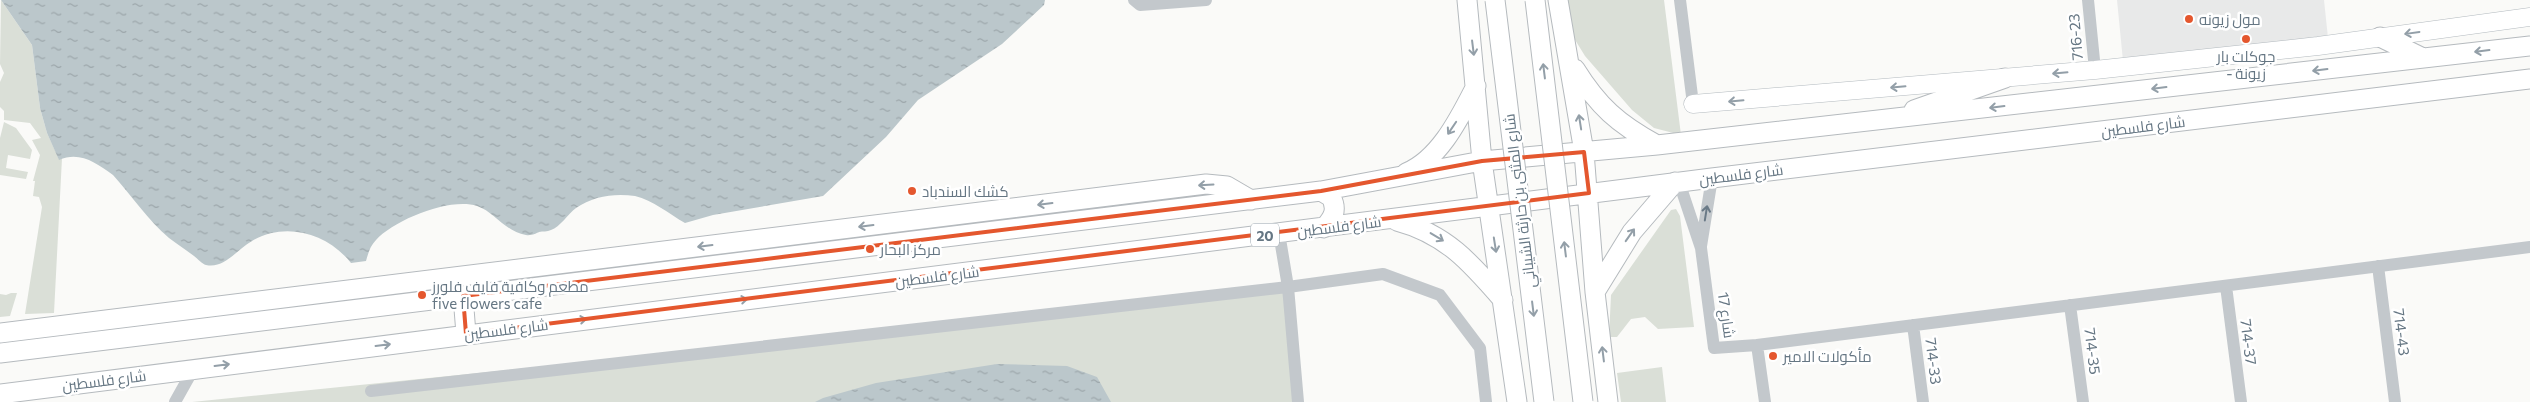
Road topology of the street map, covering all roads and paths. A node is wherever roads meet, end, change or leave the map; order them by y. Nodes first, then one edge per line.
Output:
1 (1134, 0) edge
2 (1206, 0) edge
3 (1467, 0) edge
4 (1495, 0) edge
5 (1535, 0) edge
6 (1558, 0) edge
7 (1680, 0) edge
8 (2088, 0) edge
9 (2530, 17) edge
10 (2380, 38) junction
11 (2530, 46) edge
12 (2423, 58) junction
13 (1570, 61) junction
14 (2095, 70) junction
15 (2005, 78) junction
16 (2530, 79) edge
17 (1476, 86) junction
18 (1693, 104) joint
19 (1893, 119) junction
20 (1657, 145) junction
21 (1584, 152) junction
22 (1482, 161) junction
23 (1712, 178) junction
24 (1390, 179) junction
25 (1677, 182) junction
26 (1321, 191) junction
27 (1589, 193) junction
28 (1252, 200) junction
29 (1489, 206) junction
30 (1392, 219) junction
31 (915, 220) junction
32 (1324, 228) junction
33 (1279, 233) junction
34 (882, 245) junction
35 (2530, 247) edge
36 (1701, 248) junction
37 (2378, 266) junction
38 (2226, 286) junction
39 (1288, 288) junction
40 (1595, 292) junction
41 (463, 296) junction
42 (1503, 301) junction
43 (2070, 305) junction
44 (1913, 325) junction
45 (0, 333) edge
46 (466, 334) junction
47 (1757, 345) junction
48 (0, 353) edge
49 (194, 368) junction
50 (371, 391) dead end
51 (0, 394) edge
52 (175, 402) edge
53 (1298, 402) edge
54 (1486, 402) edge
55 (1517, 402) edge
56 (1544, 402) edge
57 (1583, 402) edge
58 (1608, 402) edge
59 (1765, 402) edge
60 (1923, 402) edge
61 (2083, 402) edge
62 (2240, 402) edge
63 (2395, 402) edge

1 - 2 street
3 -> 17 main road
4 -> 56 main road, شارع المثنى بن حارثة الشيباني, bridge
57 -> 5 main road, bridge
6 - 13 main road
7 - 18 street
8 - 14 street, 716-23
9 -> 10 street
10 - 12 main road
10 - 14 street
11 -> 12 main road
12 -> 19 main road
13 - 20 main road
21 -> 13 main road
14 -> 15 street
15 -> 18 street
15 - 19 main road
16 - 23 main road, شارع فلسطين / 20
17 - 22 main road
17 -> 24 main road
19 - 20 main road
20 - 21 main road
21 - 22 main road
21 - 27 main road
22 - 24 main road
22 - 29 main road
23 - 25 main road, شارع فلسطين / 20
36 -> 23 street, شارع 17
24 - 26 main road
25 - 27 main road, شارع فلسطين / 20
25 - 36 street, شارع 17
40 -> 25 main road
26 - 28 main road
26 - 32 main road
27 - 29 main road, شارع فلسطين / 20
27 - 40 main road
28 -> 31 main road
28 - 34 main road
29 - 30 main road, شارع فلسطين / 20
29 -> 42 main road
30 - 32 main road, شارع فلسطين / 20
30 -> 42 main road
31 - 34 main road
31 -> 45 main road
32 - 33 main road, شارع فلسطين / 20
33 - 39 street
46 -> 33 main road, شارع فلسطين / 20
34 - 41 main road
35 - 37 street
36 - 47 street, شارع 17
37 - 38 street
37 - 63 street, 714-43
38 - 43 street
38 - 62 street, 714-37
39 - 50 street
39 - 53 street
39 - 54 street
58 -> 40 main road
41 - 46 main road
41 - 48 main road
42 - 55 main road
43 - 44 street
43 - 61 street, 714-35
44 - 47 street
44 - 60 street, 714-33
49 -> 46 main road, شارع فلسطين / 20
47 - 59 street, شارع 17
49 - 51 main road, شارع فلسطين / 20
49 - 52 street

